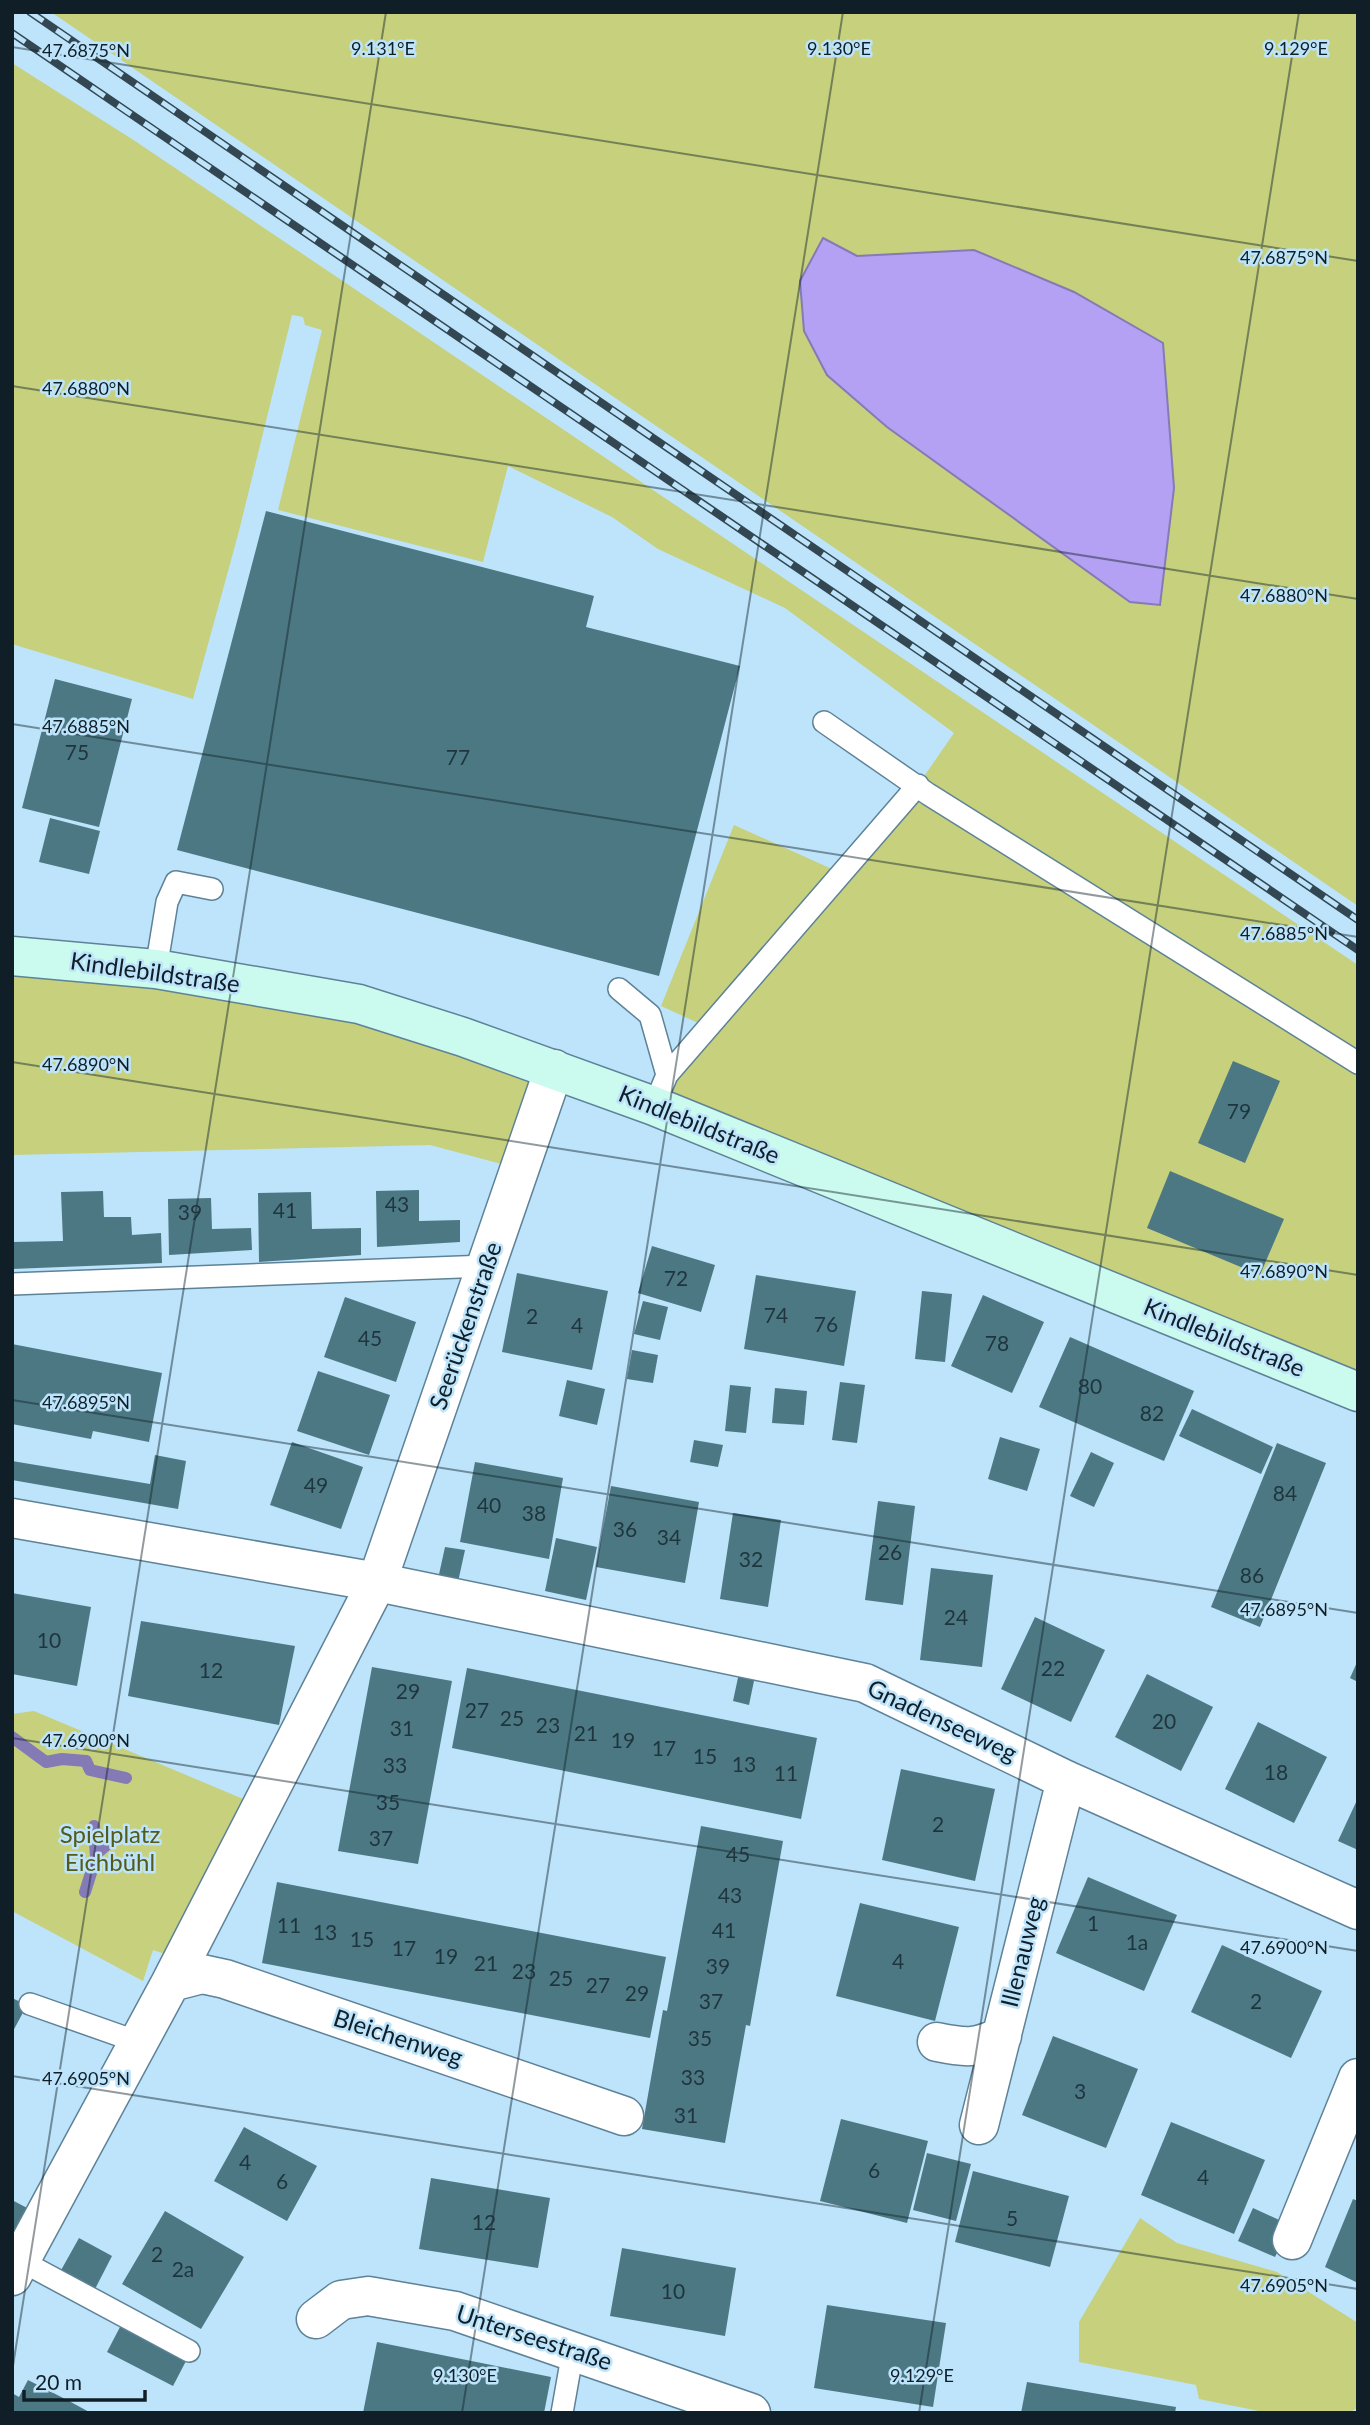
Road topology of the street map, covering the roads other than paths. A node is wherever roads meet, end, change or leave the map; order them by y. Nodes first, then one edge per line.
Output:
1 (824, 722) dead end
2 (918, 785) junction
3 (212, 889) dead end
4 (12, 956) edge
5 (156, 969) junction
6 (618, 989) dead end
7 (1358, 1063) edge
8 (554, 1069) junction
9 (661, 1091) junction
10 (487, 1266) junction
11 (12, 1284) edge
12 (1358, 1392) edge
13 (12, 1518) edge
14 (377, 1583) junction
15 (1066, 1780) junction
16 (1358, 1910) edge
17 (171, 1982) junction
18 (30, 2004) dead end
19 (1002, 2036) junction
20 (138, 2042) junction
21 (937, 2042) dead end
22 (1358, 2078) edge
23 (624, 2116) dead end
24 (979, 2124) dead end
25 (1292, 2240) dead end
26 (15, 2264) edge
27 (316, 2319) dead end
28 (189, 2351) dead end
29 (573, 2351) junction
30 (562, 2413) edge
31 (751, 2413) edge

1 - 2 lane
2 - 7 lane
2 - 9 lane
3 - 5 lane
4 - 5 main road, Kindlebildstraße
5 - 8 main road, Kindlebildstraße
6 - 9 lane
8 - 9 main road, Kindlebildstraße
8 - 10 street, Seerückenstraße
9 - 12 main road, Kindlebildstraße
10 - 11 lane
10 - 14 street, Seerückenstraße
13 - 14 street, Gnadenseeweg
14 - 15 street, Gnadenseeweg
14 - 17 street
15 - 16 street, Gnadenseeweg
15 - 19 street, Illenauweg
17 - 20 street
17 - 23 street, Bleichenweg
18 - 20 lane
19 - 21 street
19 - 24 street, Illenauweg
20 - 26 street
22 - 25 street
26 - 28 lane
27 - 29 street, Unterseestraße
29 - 30 lane
29 - 31 street, Unterseestraße

